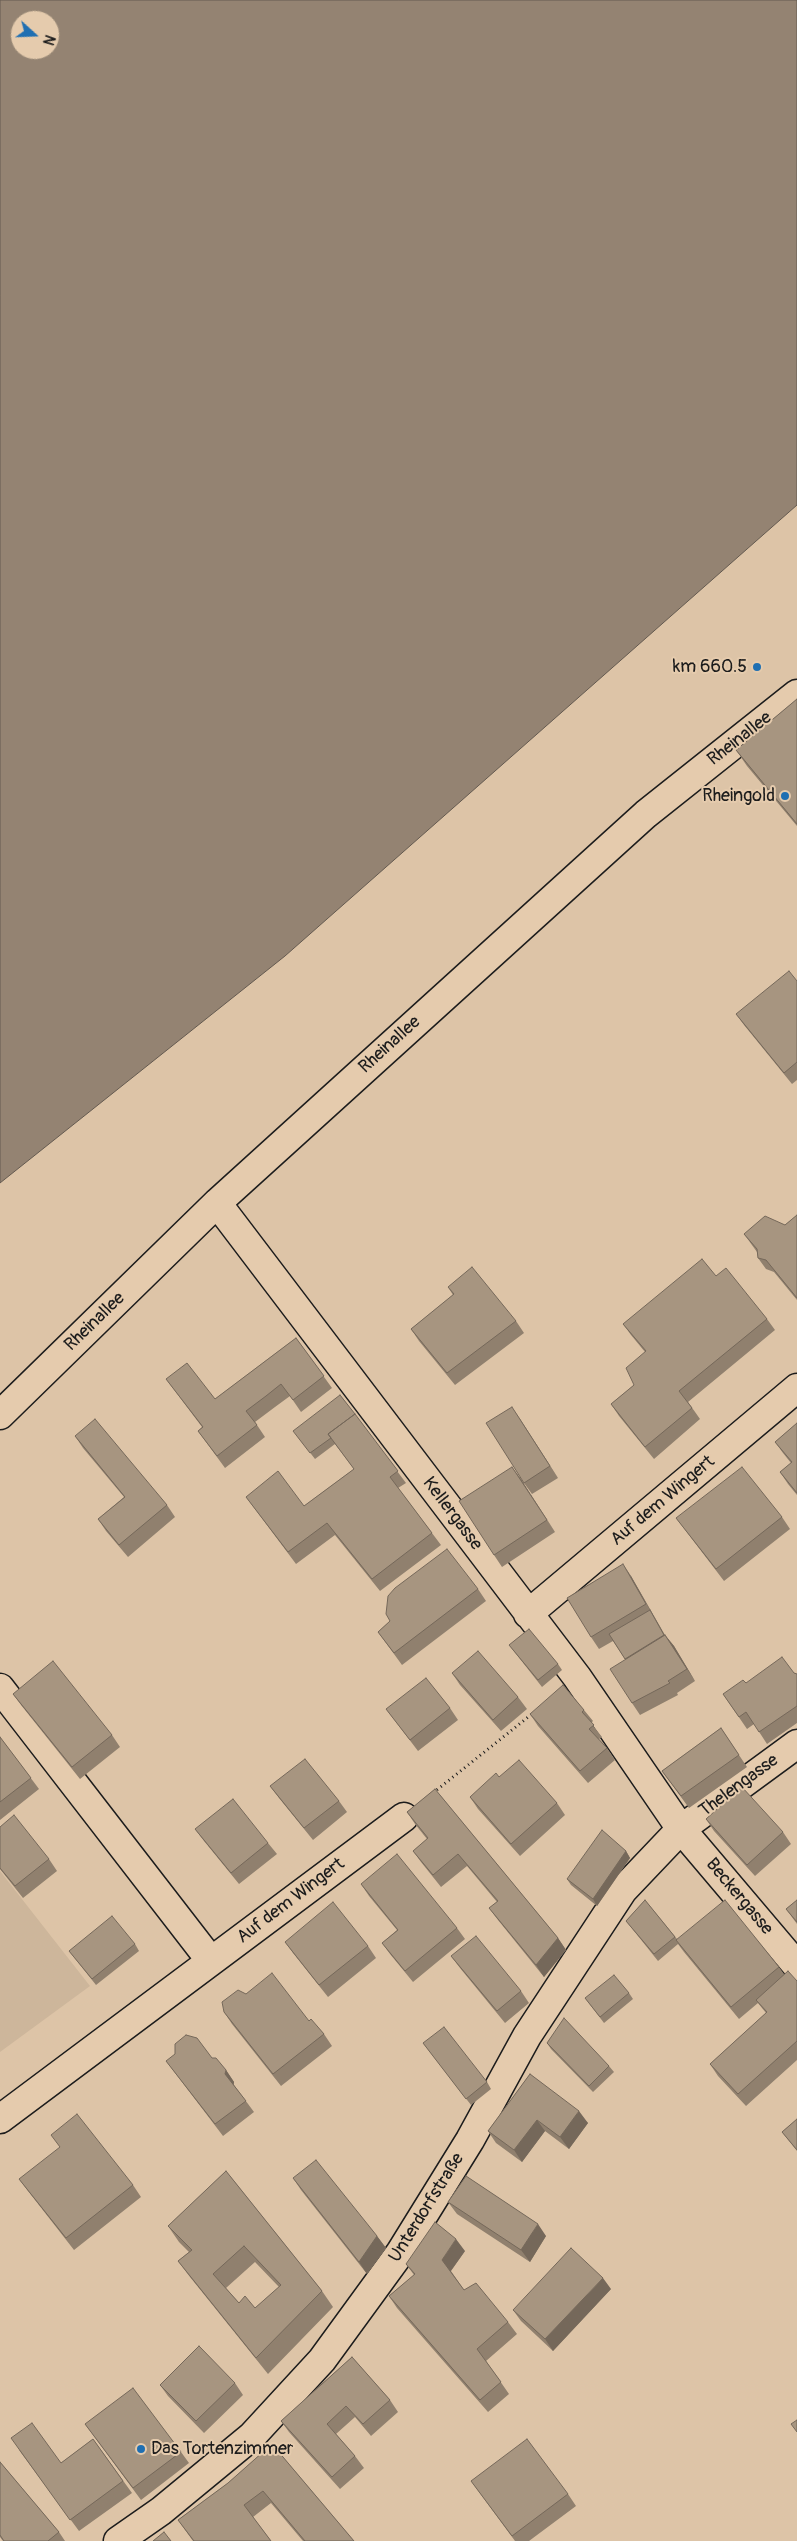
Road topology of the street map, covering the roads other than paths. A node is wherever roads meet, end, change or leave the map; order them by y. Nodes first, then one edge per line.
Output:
1 (797, 694) edge
2 (217, 1203) junction
3 (797, 1388) edge
4 (0, 1415) edge
5 (528, 1614) junction
6 (0, 1688) edge
7 (797, 1744) edge
8 (404, 1817) road end
9 (682, 1829) junction
10 (211, 1961) junction
11 (797, 1966) edge
12 (0, 2119) edge
13 (118, 2541) edge

1 - 2 street, Rheinallee
2 - 4 street, Rheinallee
2 - 5 street, Kellergasse
3 - 5 street, Auf dem Wingert
5 - 9 street, Kellergasse
6 - 10 street
7 - 9 street, Thelengasse
8 - 10 street, Auf dem Wingert
9 - 11 street, Beckergasse
9 - 13 street, Unterdorfstraße
10 - 12 street, Auf dem Wingert

